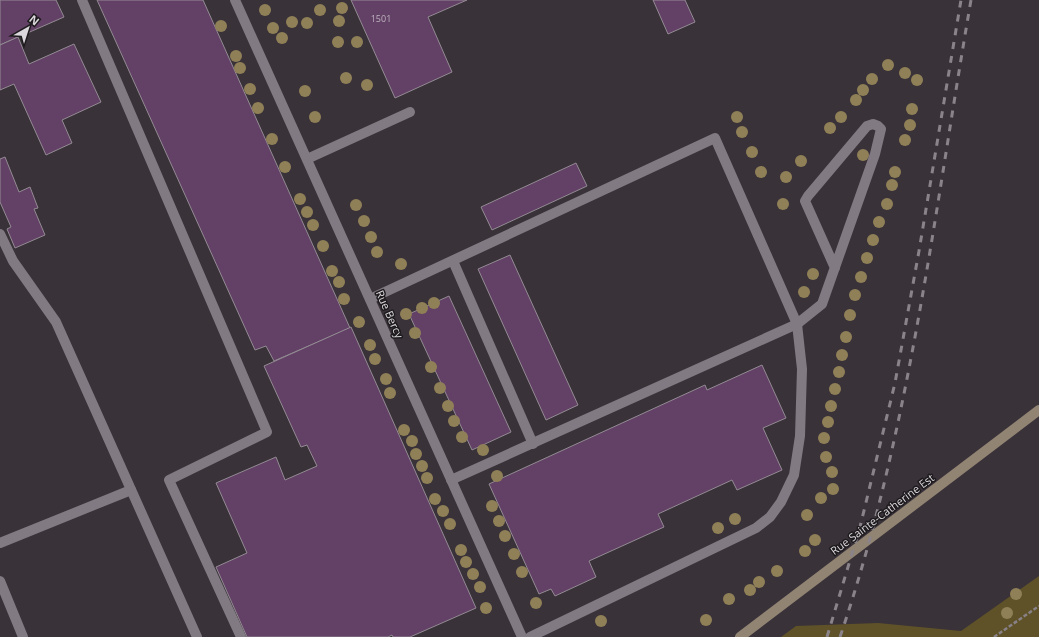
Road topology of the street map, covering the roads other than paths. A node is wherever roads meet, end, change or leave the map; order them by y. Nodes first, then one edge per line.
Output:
1 (82, 0) edge
2 (235, 0) edge
3 (410, 112) dead end
4 (307, 159) junction
5 (0, 234) edge
6 (453, 260) junction
7 (835, 268) junction
8 (370, 299) junction
9 (797, 324) junction
10 (1039, 410) edge
11 (533, 444) junction
12 (451, 480) junction
13 (131, 490) junction
14 (0, 543) edge
15 (0, 581) edge
16 (23, 637) edge
17 (197, 637) edge
18 (241, 637) edge
19 (522, 637) edge
20 (530, 637) edge
21 (740, 637) edge

1 - 18 street
2 - 4 street, Rue Bercy
3 - 4 street
4 - 8 street, Rue Bercy
5 - 13 street
6 - 8 street
6 - 9 street
6 - 11 street
7 - 7 street
7 - 9 street
8 - 12 street, Rue Bercy
9 - 11 street
9 - 20 street
10 - 21 street, Rue Sainte-Catherine Est
11 - 12 street
12 - 19 street, Rue Bercy
13 - 14 street
13 - 17 street
15 - 16 street

